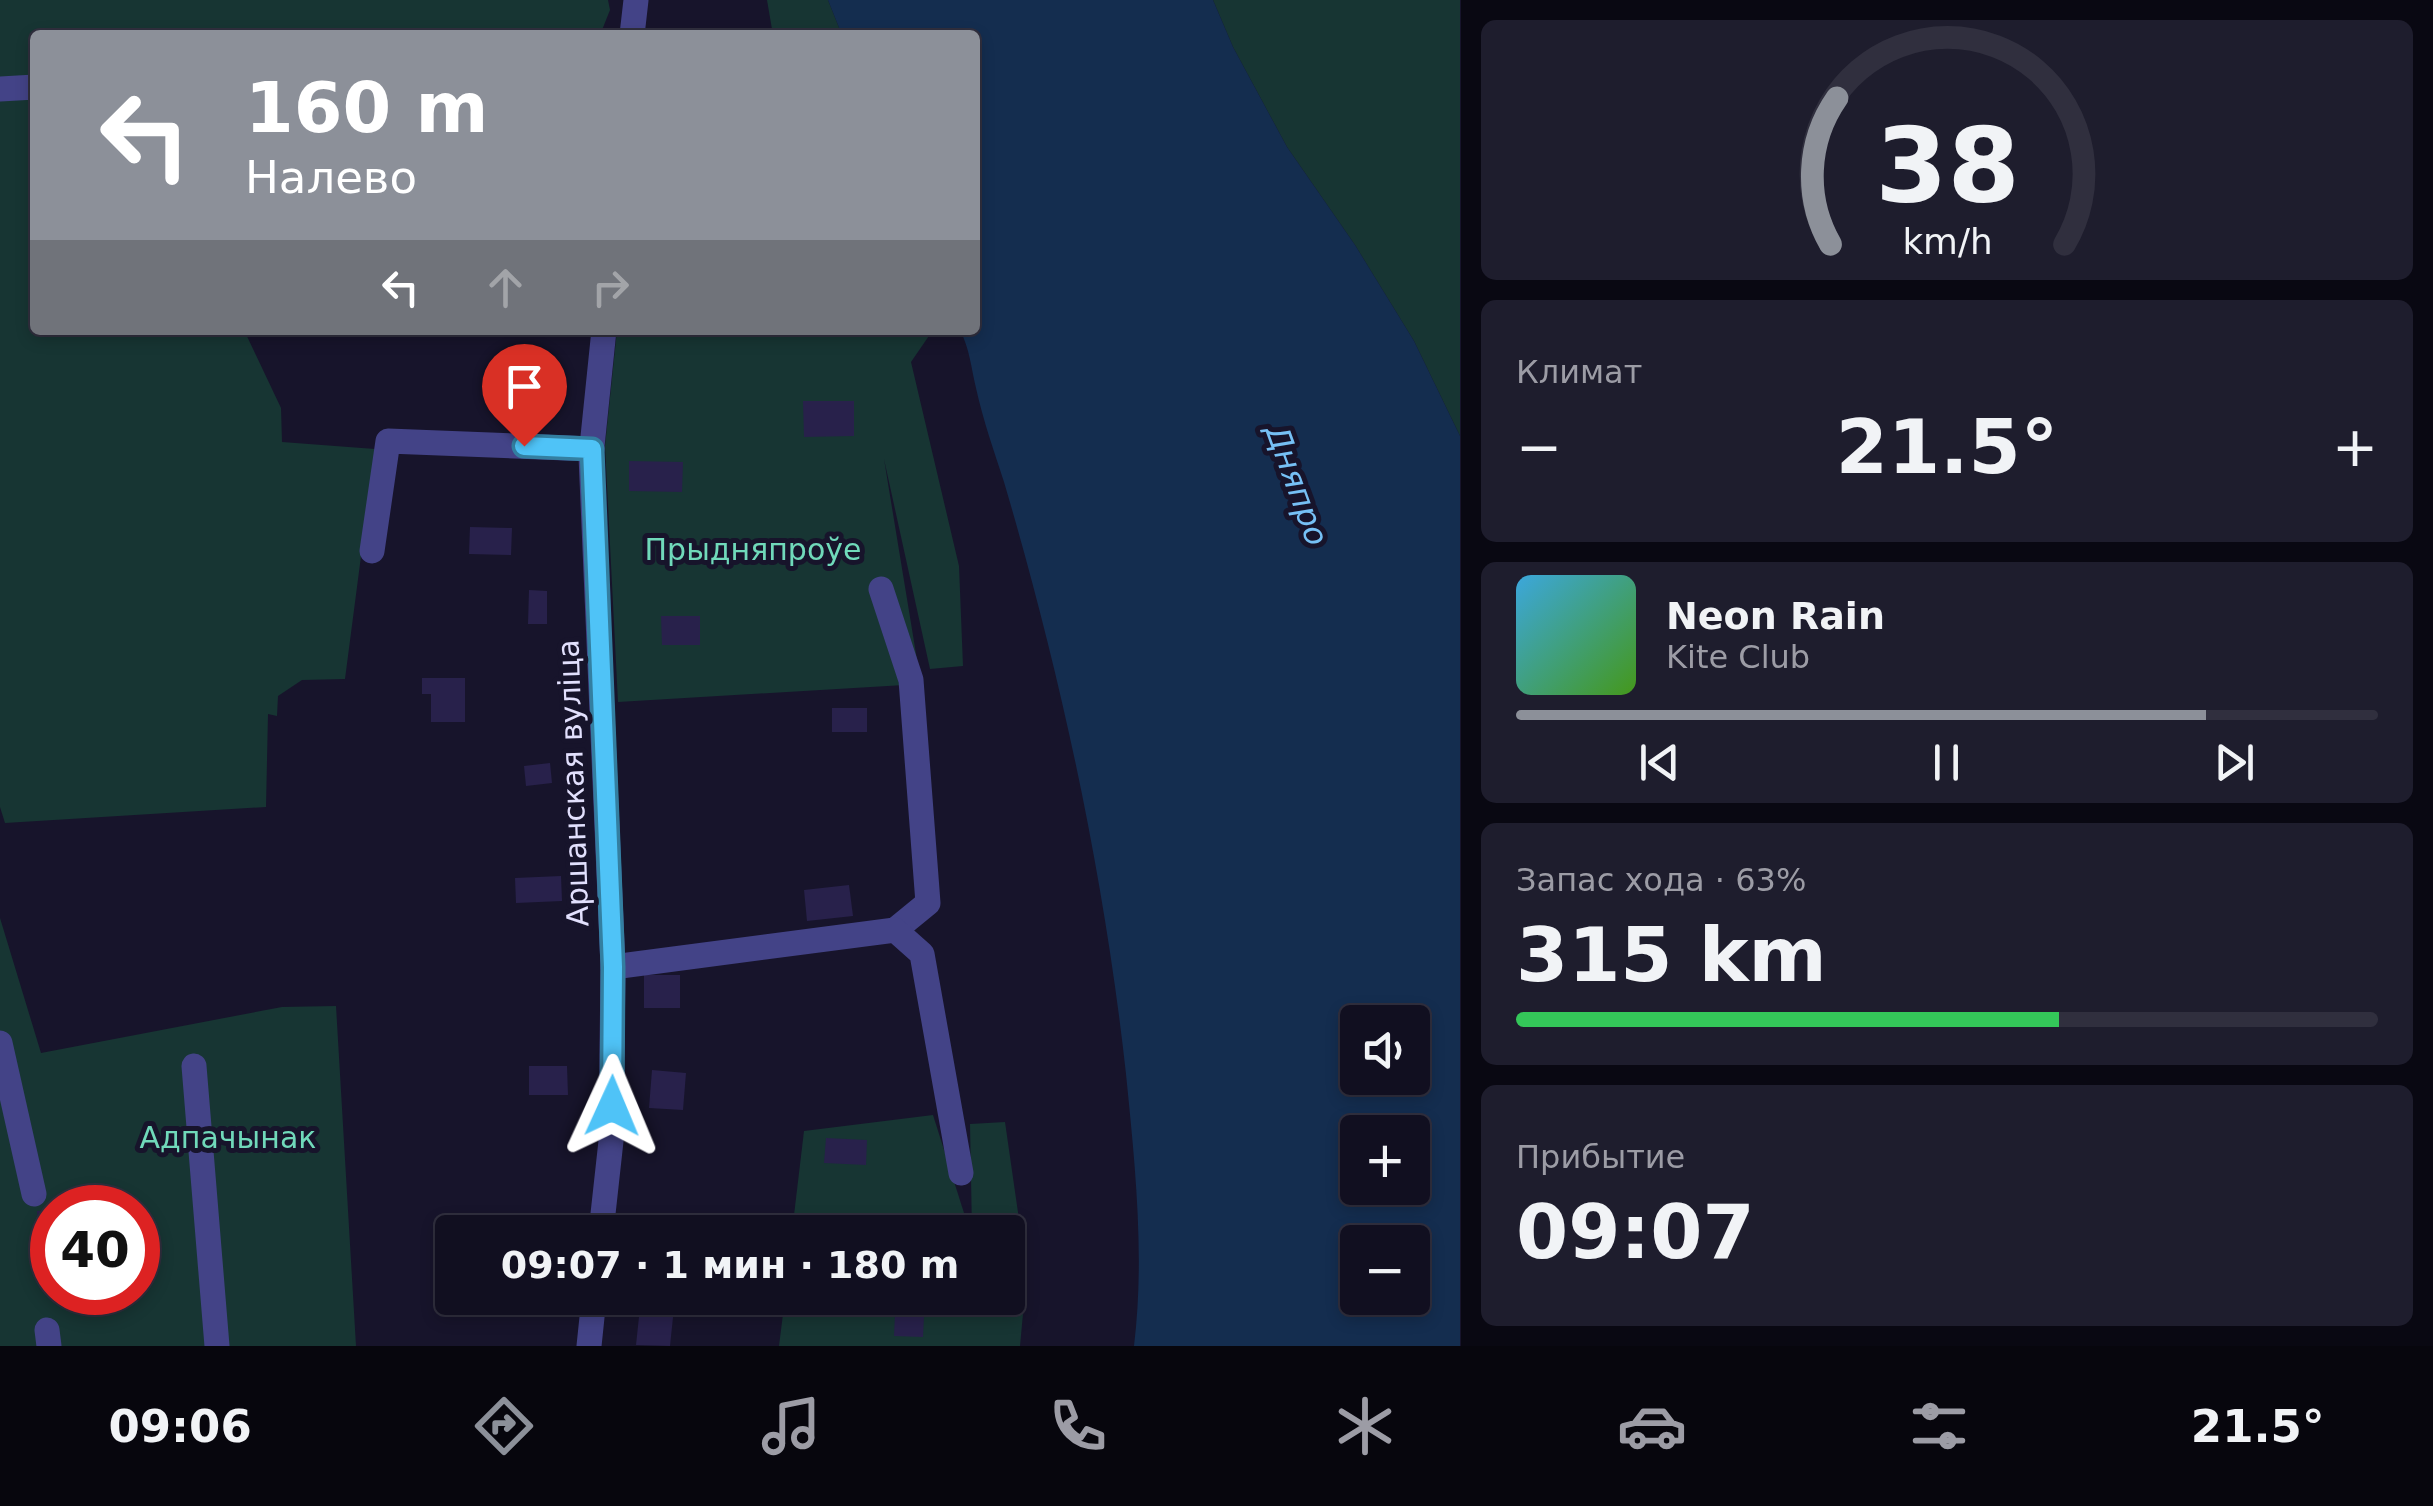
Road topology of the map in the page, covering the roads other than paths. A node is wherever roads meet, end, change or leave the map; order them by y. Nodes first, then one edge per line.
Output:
1 (636, 0) edge
2 (633, 30) edge
3 (30, 86) edge
4 (0, 89) edge
5 (603, 335) edge
6 (592, 449) junction
7 (372, 550) dead end
8 (881, 589) dead end
9 (895, 930) junction
10 (613, 967) junction
11 (0, 1044) edge
12 (194, 1066) dead end
13 (961, 1173) dead end
14 (32, 1185) edge
15 (603, 1215) edge
16 (592, 1315) edge
17 (217, 1346) edge
18 (589, 1346) edge

1 - 2 street
3 - 4 street
5 - 6 street, Аршанская вуліца
6 - 7 street
6 - 10 street, Аршанская вуліца
8 - 9 street
9 - 10 street
9 - 13 street
10 - 15 street, Аршанская вуліца
11 - 14 street
12 - 17 street
16 - 18 street

